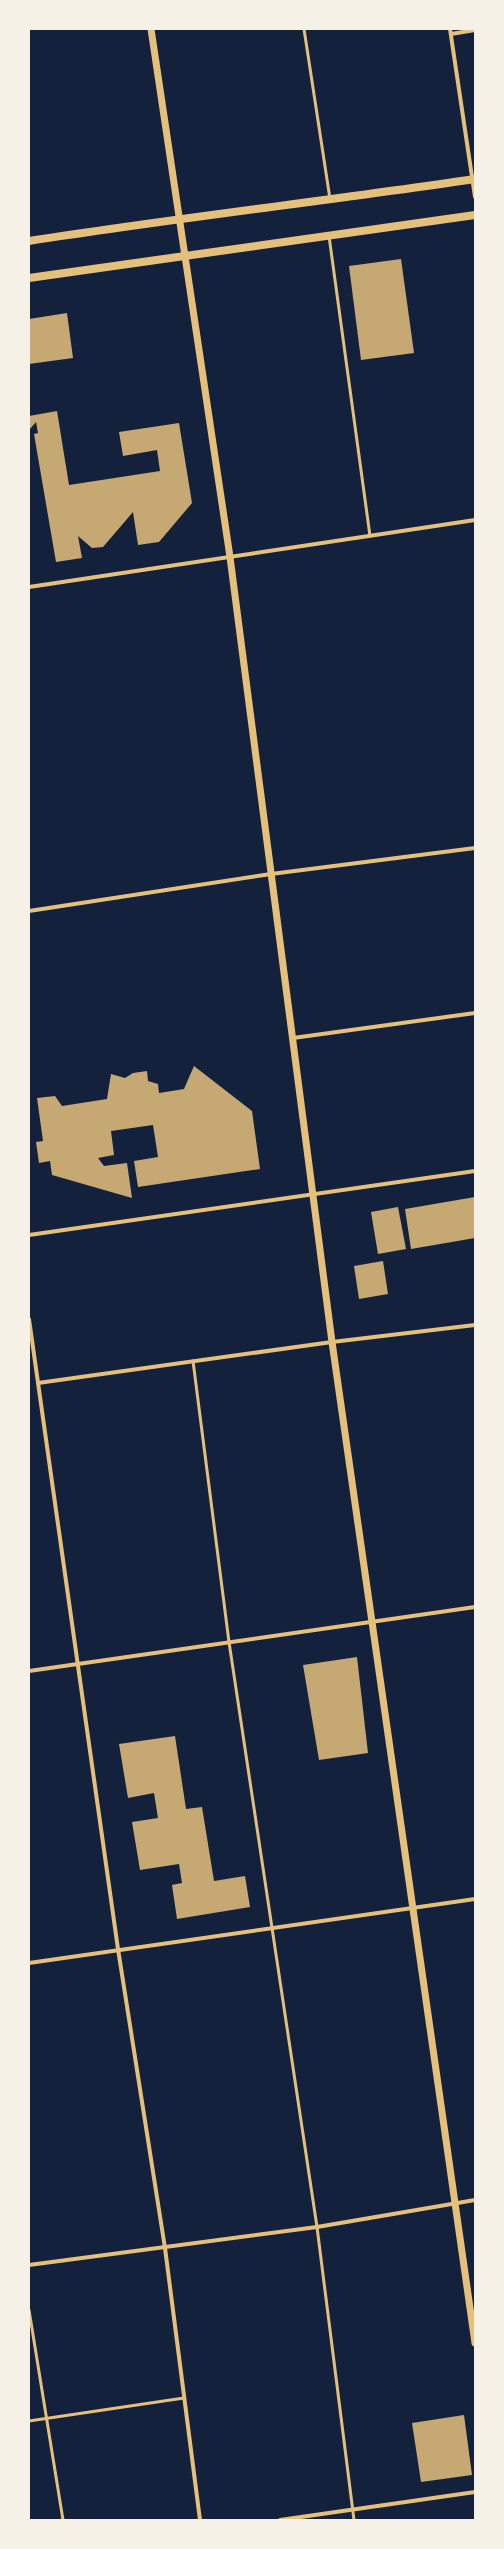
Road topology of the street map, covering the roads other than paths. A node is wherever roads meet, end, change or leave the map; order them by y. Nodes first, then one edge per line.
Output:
1 (151, 29) edge
2 (304, 29) edge
3 (475, 30) edge
4 (450, 31) edge
5 (474, 180) edge
6 (475, 198) edge
7 (330, 200) junction
8 (475, 214) edge
9 (179, 218) junction
10 (328, 235) junction
11 (29, 241) edge
12 (185, 256) junction
13 (29, 278) edge
14 (475, 520) edge
15 (370, 536) junction
16 (230, 556) junction
17 (29, 587) edge
18 (475, 848) edge
19 (271, 874) junction
20 (29, 911) edge
21 (475, 1013) edge
22 (293, 1038) junction
23 (475, 1172) edge
24 (313, 1194) junction
25 (29, 1235) edge
26 (29, 1319) edge
27 (475, 1325) edge
28 (332, 1342) junction
29 (193, 1361) junction
30 (38, 1383) junction
31 (475, 1606) edge
32 (372, 1621) junction
33 (229, 1642) junction
34 (78, 1663) junction
35 (29, 1671) edge
36 (475, 1899) edge
37 (413, 1908) junction
38 (271, 1928) junction
39 (118, 1949) junction
40 (29, 1963) edge
41 (475, 2200) edge
42 (454, 2204) junction
43 (317, 2227) junction
44 (165, 2248) junction
45 (29, 2265) edge
46 (29, 2310) edge
47 (475, 2343) edge
48 (184, 2398) junction
49 (47, 2418) junction
50 (29, 2421) edge
51 (475, 2492) edge
52 (353, 2510) junction
53 (63, 2520) edge
54 (200, 2520) edge
55 (280, 2520) edge
56 (354, 2520) edge

1 - 9 street
2 - 7 lane
3 - 4 street
4 - 5 street
5 - 6 street
5 - 7 main road
7 - 9 main road
8 - 10 main road
9 - 11 main road
9 - 12 street
10 - 12 main road
10 - 15 lane
12 - 13 main road
12 - 16 street
14 - 15 street
15 - 16 street
16 - 17 street
16 - 19 street
18 - 19 street
19 - 20 street
19 - 22 street
21 - 22 street
22 - 24 street
23 - 24 street
24 - 25 street
24 - 28 street
26 - 30 street
27 - 28 street
28 - 29 street
28 - 32 street
29 - 30 street
29 - 33 lane
30 - 34 street
31 - 32 street
32 - 33 street
32 - 37 street
33 - 34 street
33 - 38 lane
34 - 35 street
34 - 39 street
36 - 37 street
37 - 38 street
37 - 42 street
38 - 39 street
38 - 43 lane
39 - 40 street
39 - 44 street
41 - 42 street
42 - 43 street
42 - 47 street
43 - 44 street
43 - 52 lane
44 - 45 street
44 - 48 street
46 - 49 lane
48 - 49 lane
48 - 54 street
49 - 50 lane
49 - 53 lane
51 - 52 street
52 - 55 street
52 - 56 lane

